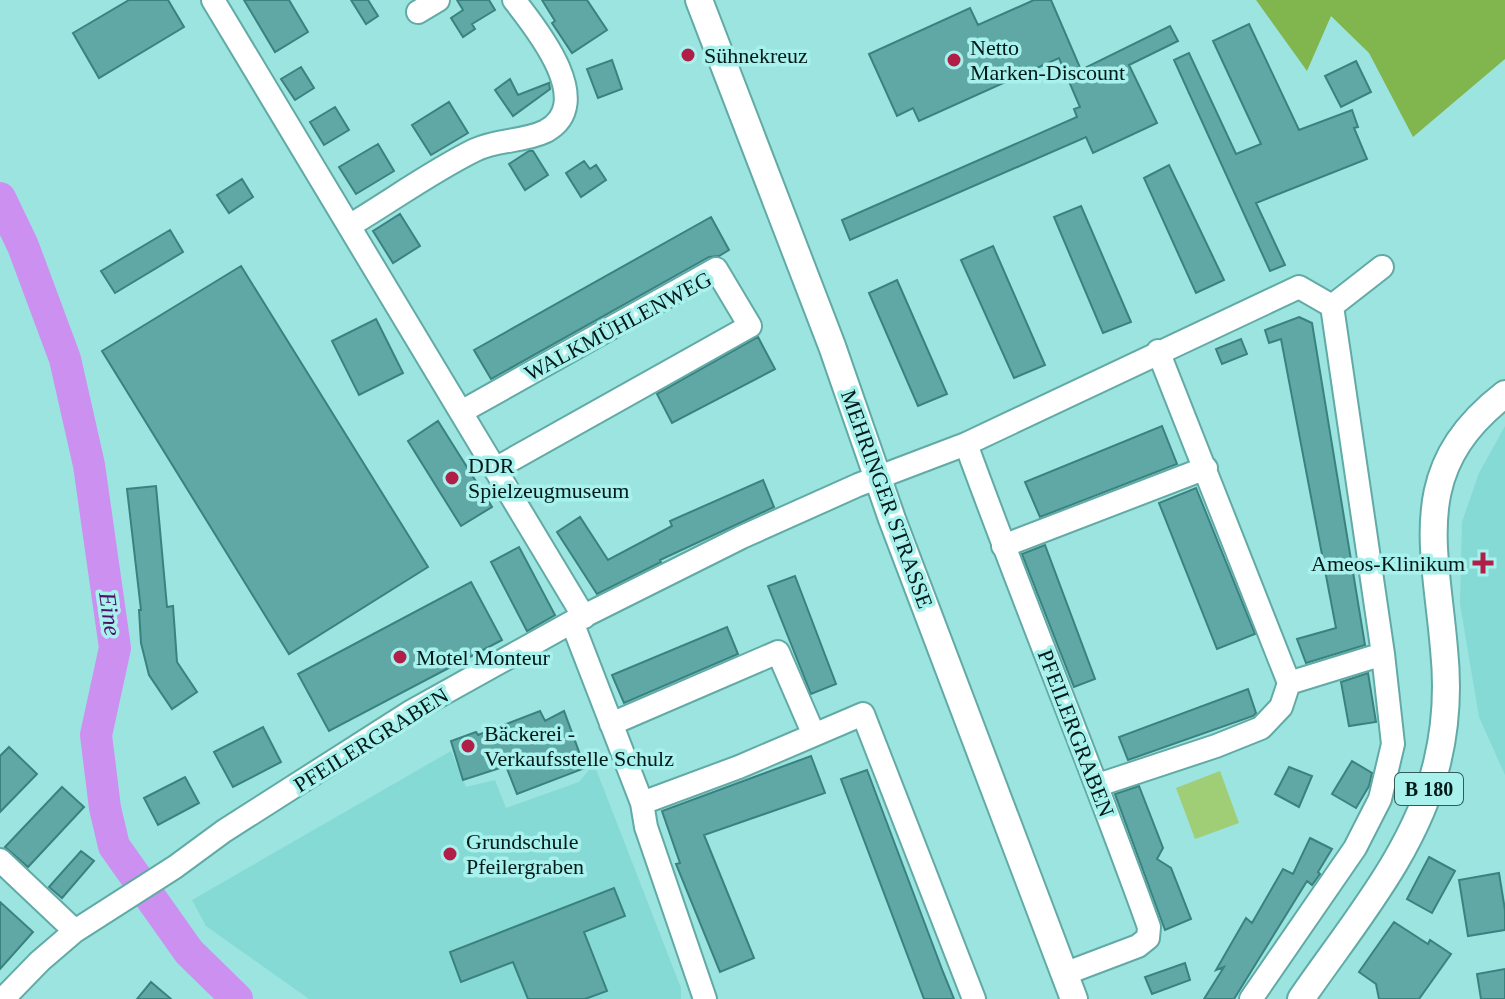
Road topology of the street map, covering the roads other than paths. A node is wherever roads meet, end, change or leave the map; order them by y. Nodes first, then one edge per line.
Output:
1 (213, 0) edge
2 (438, 0) edge
3 (514, 0) edge
4 (699, 0) edge
5 (418, 12) dead end
6 (349, 226) junction
7 (1382, 267) dead end
8 (1332, 306) junction
9 (1158, 351) junction
10 (1505, 394) edge
11 (461, 412) junction
12 (966, 444) junction
13 (1206, 468) junction
14 (495, 469) junction
15 (878, 478) junction
16 (1003, 546) junction
17 (578, 620) junction
18 (1383, 654) junction
19 (1289, 683) junction
20 (611, 724) junction
21 (814, 735) junction
22 (1098, 785) junction
23 (642, 803) junction
24 (0, 860) edge
25 (75, 931) junction
26 (1064, 974) junction
27 (3, 999) edge
28 (705, 999) edge
29 (974, 999) edge
30 (1074, 999) edge
31 (1251, 999) edge
32 (1301, 999) edge

1 - 6 street
2 - 5 street
3 - 6 street
4 - 15 main road, MEHRINGER STRASSE
6 - 11 street
7 - 8 street
8 - 9 street, PFEILERGRABEN
8 - 18 street
9 - 12 street, PFEILERGRABEN
9 - 13 street
10 - 32 main road, B 180
11 - 14 street
11 - 14 street, WALKMÜHLENWEG
12 - 15 street, PFEILERGRABEN
12 - 16 street, PFEILERGRABEN
13 - 16 street
13 - 19 street
14 - 17 street
15 - 17 street, PFEILERGRABEN
15 - 26 main road, MEHRINGER STRASSE
16 - 22 street, PFEILERGRABEN
17 - 20 street
17 - 25 street, PFEILERGRABEN
18 - 19 street
18 - 31 street
19 - 22 street
20 - 21 street
20 - 23 street
21 - 23 street
21 - 29 street
22 - 26 street, PFEILERGRABEN
23 - 28 street
24 - 25 street
25 - 27 street, PFEILERGRABEN
26 - 30 main road, MEHRINGER STRASSE

